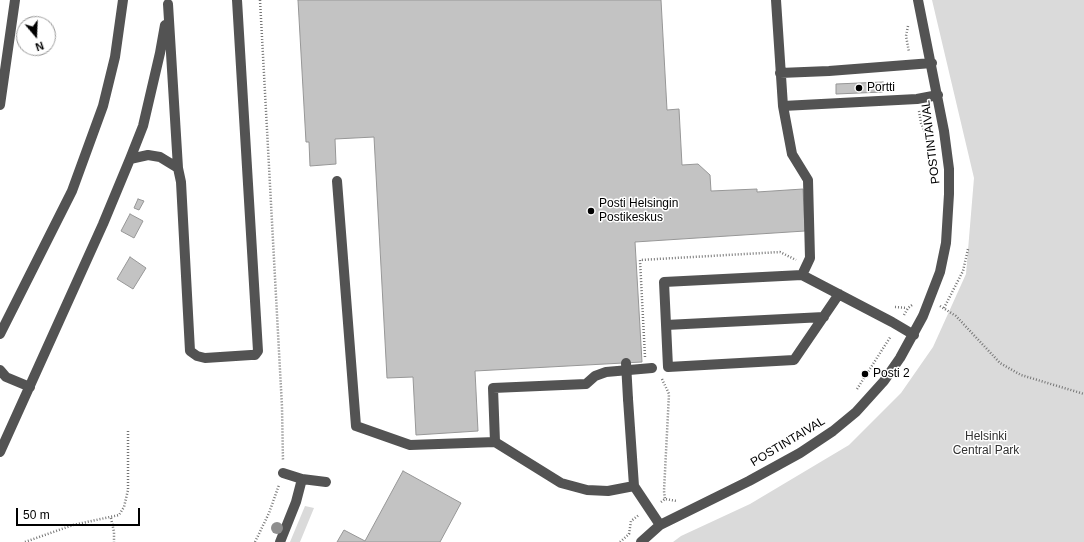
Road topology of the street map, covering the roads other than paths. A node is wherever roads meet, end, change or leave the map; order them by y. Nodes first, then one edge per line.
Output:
1 (15, 0) edge
2 (123, 0) edge
3 (237, 0) edge
4 (776, 0) edge
5 (918, 0) edge
6 (168, 2) edge
7 (932, 63) junction
8 (780, 72) junction
9 (938, 95) junction
10 (0, 105) edge
11 (783, 106) junction
12 (130, 159) junction
13 (178, 168) junction
14 (337, 181) dead end
15 (802, 275) junction
16 (839, 294) junction
17 (824, 317) junction
18 (666, 325) junction
19 (0, 334) edge
20 (914, 335) junction
21 (626, 363) dead end
22 (652, 368) dead end
23 (0, 370) edge
24 (30, 387) junction
25 (495, 442) junction
26 (0, 452) edge
27 (283, 473) road end
28 (302, 479) junction
29 (326, 482) dead end
30 (634, 486) junction
31 (660, 525) junction
32 (280, 542) edge
33 (641, 542) edge

1 - 10 street
2 - 19 street
3 - 13 street
4 - 8 street
5 - 7 street, POSTINTAIVAL
6 - 12 street
6 - 13 street
7 - 8 street
7 - 9 street, POSTINTAIVAL
8 - 11 street
9 - 11 street
9 - 20 street, POSTINTAIVAL
11 - 15 street
12 - 13 street
12 - 24 street
14 - 25 street
15 - 16 street
15 - 18 street
16 - 17 street
16 - 20 street
17 - 18 street
17 - 18 street
20 - 31 street, POSTINTAIVAL
21 - 30 street, bridge
22 - 25 street
23 - 24 street
24 - 26 street
25 - 30 street
27 - 28 street
28 - 29 street
28 - 32 street
30 - 31 street
31 - 33 street, POSTINTAIVAL

